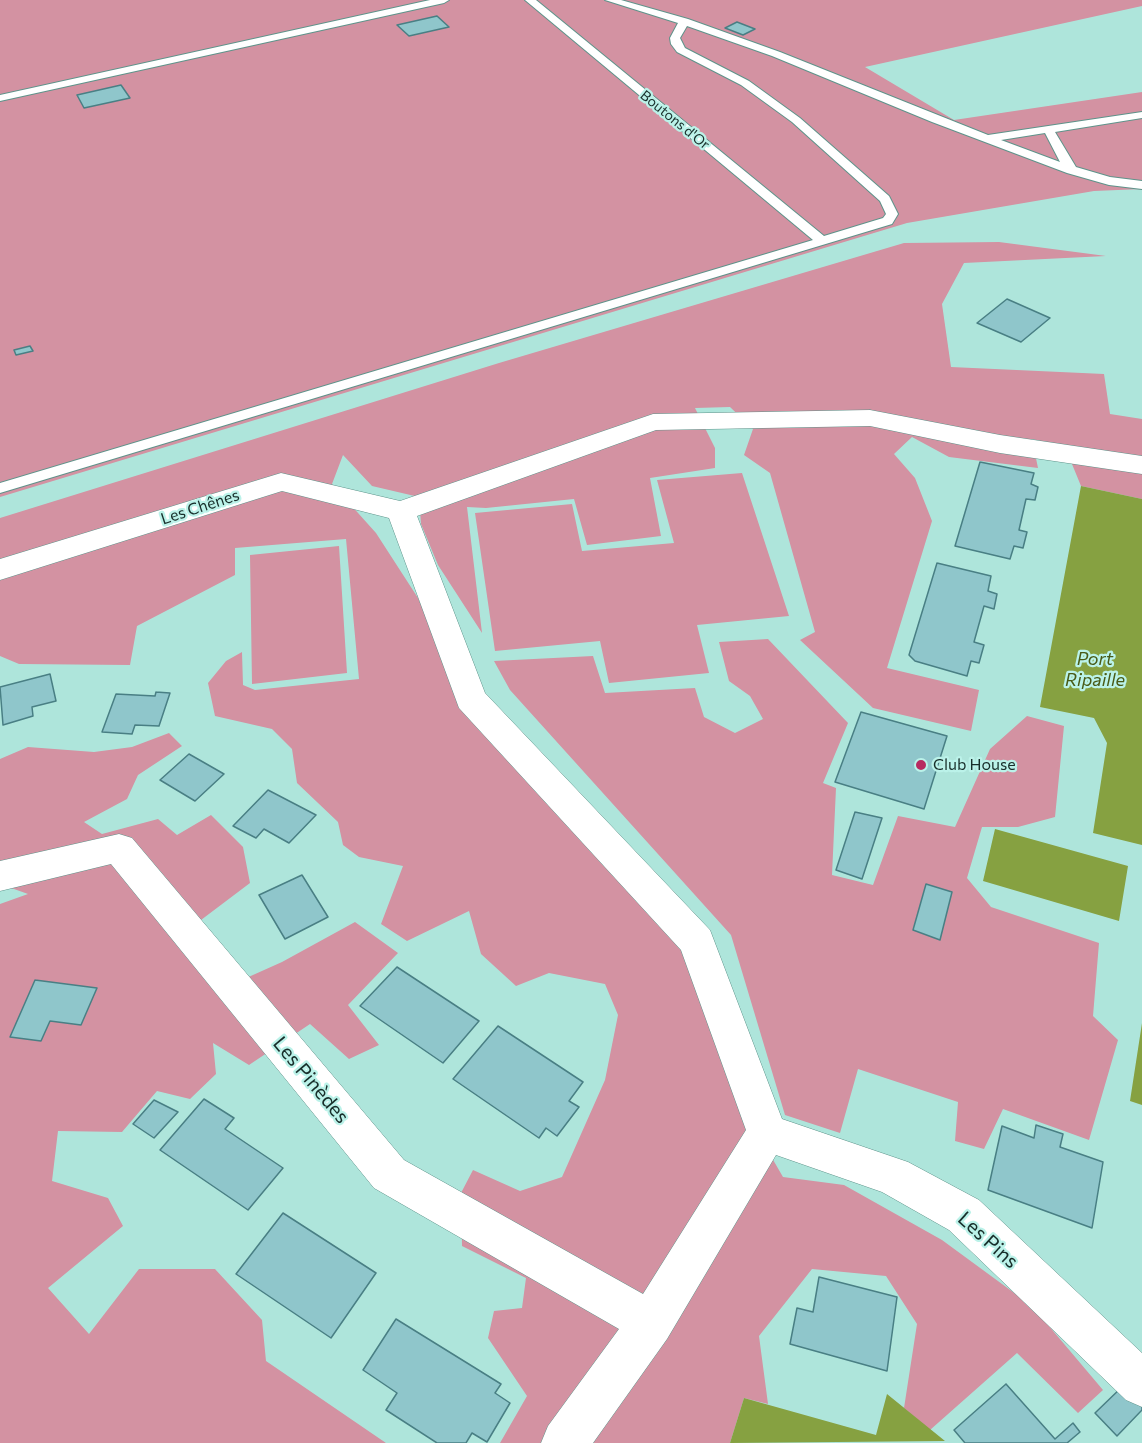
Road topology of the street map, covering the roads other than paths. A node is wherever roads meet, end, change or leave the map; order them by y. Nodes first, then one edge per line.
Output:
1 (444, 0) edge
2 (530, 0) edge
3 (610, 0) edge
4 (684, 21) junction
5 (0, 98) edge
6 (1142, 115) edge
7 (1048, 129) junction
8 (986, 138) junction
9 (1071, 170) junction
10 (1142, 185) edge
11 (821, 240) junction
12 (1142, 465) edge
13 (0, 488) edge
14 (401, 511) junction
15 (0, 570) edge
16 (0, 876) edge
17 (767, 1133) junction
18 (651, 1323) junction
19 (1142, 1384) edge
20 (565, 1443) edge

1 - 5 lane
2 - 11 lane, Boutons d'Or
3 - 4 lane
4 - 8 lane
4 - 11 lane
6 - 7 lane
7 - 8 lane
7 - 9 lane
8 - 9 lane
9 - 10 lane
11 - 13 lane
12 - 14 street
14 - 15 street, Les Chênes
14 - 17 street
16 - 18 street, Les Pinèdes
17 - 18 street
17 - 19 street, Les Pins
18 - 20 street

